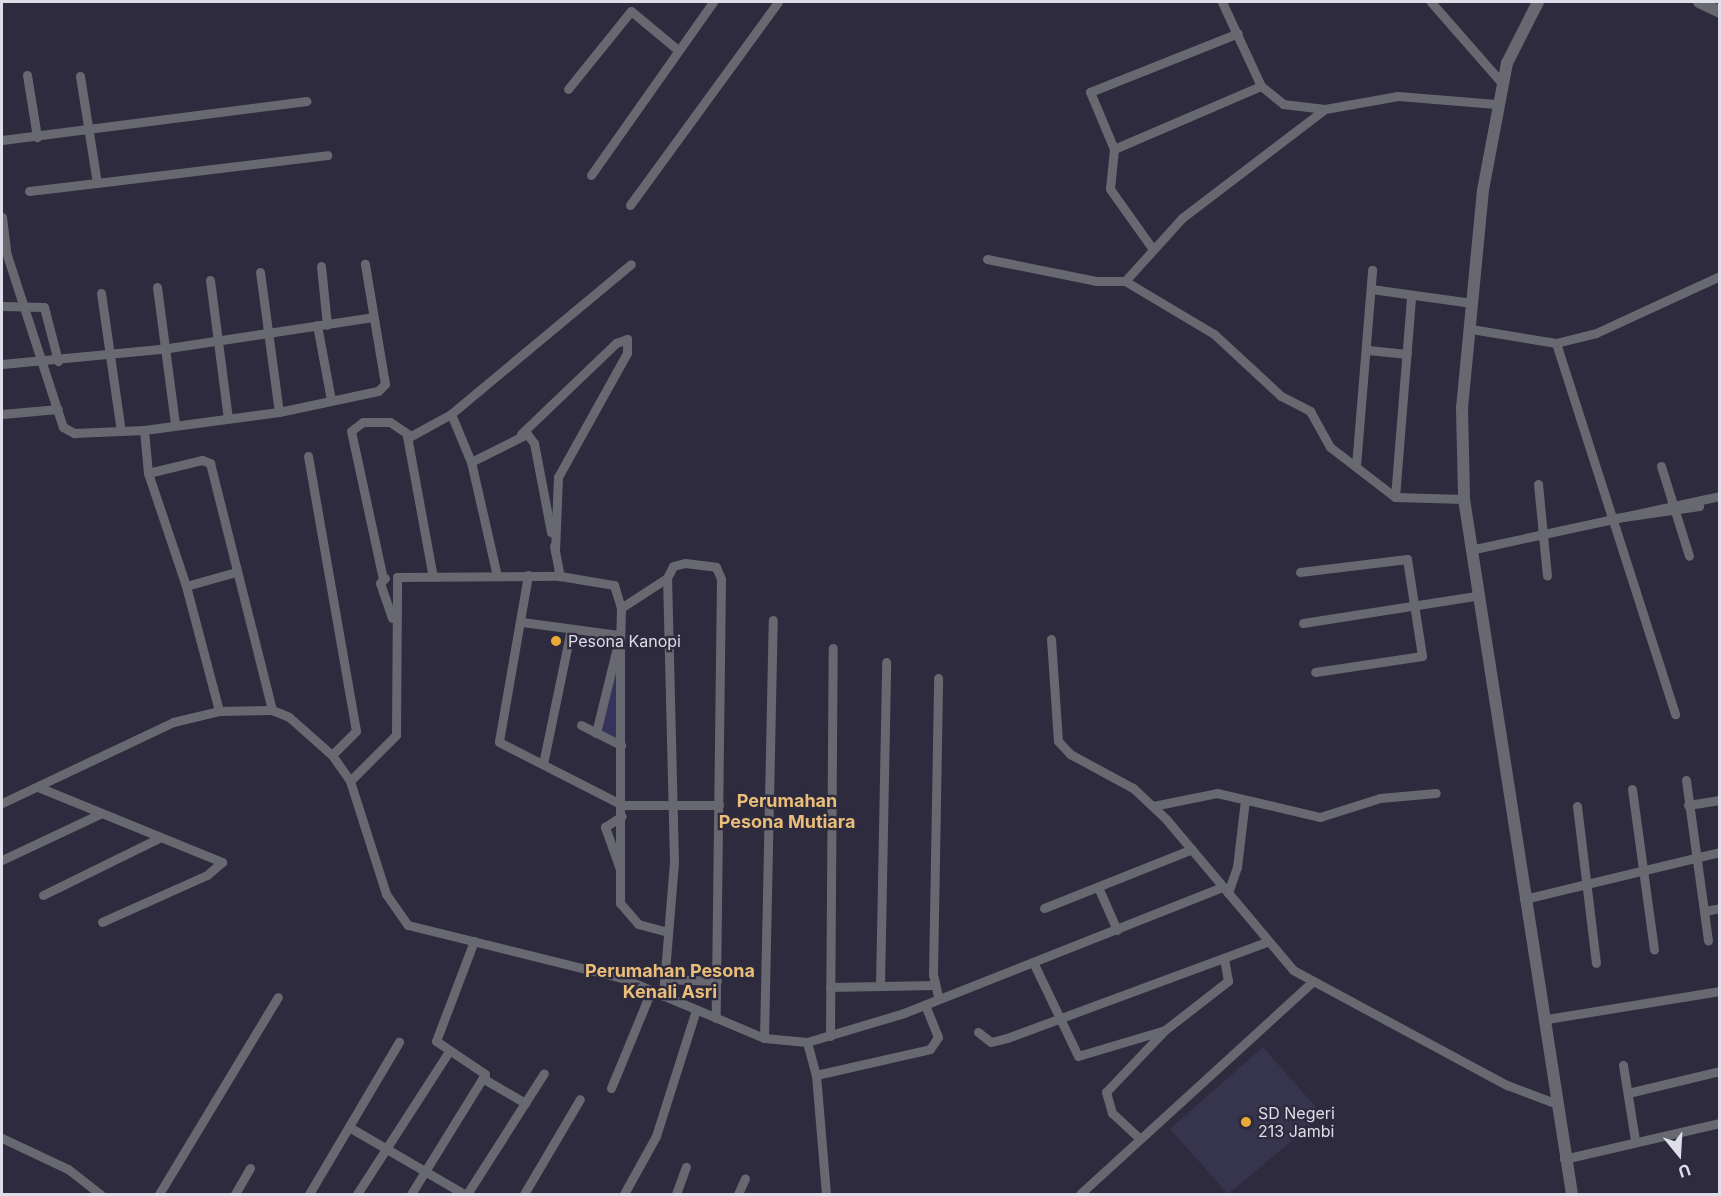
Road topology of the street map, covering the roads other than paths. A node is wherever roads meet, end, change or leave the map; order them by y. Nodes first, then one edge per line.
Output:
1 (713, 2) edge
2 (778, 2) edge
3 (1222, 2) edge
4 (1431, 2) edge
5 (1538, 2) edge
6 (1699, 2) edge
7 (1719, 12) edge
8 (1238, 33) junction
9 (678, 50) junction
10 (27, 75) dead end
11 (80, 76) dead end
12 (1502, 83) junction
13 (1261, 86) junction
14 (568, 89) dead end
15 (307, 101) dead end
16 (1496, 104) junction
17 (1325, 109) junction
18 (87, 130) junction
19 (38, 137) junction
20 (2, 140) edge
21 (1114, 149) junction
22 (327, 155) dead end
23 (591, 175) dead end
24 (97, 183) junction
25 (29, 191) dead end
26 (630, 205) dead end
27 (2, 217) edge
28 (1152, 248) junction
29 (4, 253) edge
30 (987, 259) dead end
31 (364, 264) dead end
32 (631, 264) dead end
33 (321, 266) dead end
34 (1372, 270) dead end
35 (260, 272) dead end
36 (1719, 276) edge
37 (210, 280) dead end
38 (1125, 281) junction
39 (157, 287) dead end
40 (1371, 289) junction
41 (101, 293) dead end
42 (1411, 298) junction
43 (1472, 303) junction
44 (23, 304) junction
45 (2, 306) edge
46 (373, 317) junction
47 (322, 325) junction
48 (1471, 329) junction
49 (267, 334) junction
50 (216, 340) junction
51 (1556, 343) junction
52 (162, 349) junction
53 (1368, 350) junction
54 (1407, 354) junction
55 (109, 355) junction
56 (45, 361) junction
57 (58, 361) junction
58 (2, 364) edge
59 (331, 400) junction
60 (58, 409) junction
61 (279, 412) junction
62 (2, 414) edge
63 (451, 414) junction
64 (228, 418) junction
65 (175, 423) junction
66 (120, 430) junction
67 (144, 430) junction
68 (521, 434) junction
69 (407, 436) junction
70 (308, 456) dead end
71 (471, 462) junction
72 (1356, 466) junction
73 (1661, 466) dead end
74 (148, 473) junction
75 (1538, 484) dead end
76 (1719, 496) edge
77 (1395, 497) junction
78 (1464, 499) junction
79 (1719, 502) edge
80 (1674, 508) junction
81 (1614, 518) junction
82 (1541, 534) junction
83 (1470, 550) junction
84 (555, 552) junction
85 (1689, 556) dead end
86 (236, 572) junction
87 (1300, 572) dead end
88 (528, 575) junction
89 (497, 576) junction
90 (560, 576) junction
91 (1547, 576) dead end
92 (397, 577) junction
93 (433, 577) junction
94 (668, 578) junction
95 (383, 579) junction
96 (186, 586) junction
97 (1476, 596) junction
98 (1413, 606) junction
99 (621, 608) junction
100 (773, 620) dead end
101 (522, 622) junction
102 (394, 623) junction
103 (1303, 623) dead end
104 (571, 629) junction
105 (620, 635) junction
106 (1051, 639) dead end
107 (833, 648) dead end
108 (886, 662) dead end
109 (1316, 672) dead end
110 (938, 678) dead end
111 (272, 710) junction
112 (219, 711) junction
113 (1675, 714) dead end
114 (581, 725) dead end
115 (596, 733) junction
116 (621, 745) junction
117 (332, 755) junction
118 (543, 764) junction
119 (1686, 780) dead end
120 (350, 781) junction
121 (38, 787) junction
122 (1632, 789) dead end
123 (1436, 793) dead end
124 (1245, 800) junction
125 (1719, 800) edge
126 (2, 803) edge
127 (622, 805) junction
128 (719, 805) junction
129 (1688, 805) junction
130 (1153, 806) junction
131 (1577, 806) dead end
132 (673, 807) junction
133 (102, 813) junction
134 (622, 816) junction
135 (161, 837) junction
136 (1192, 849) junction
137 (1719, 852) edge
138 (1694, 856) junction
139 (2, 860) edge
140 (1642, 869) junction
141 (621, 871) junction
142 (1586, 883) junction
143 (1098, 887) junction
144 (1226, 890) junction
145 (43, 895) dead end
146 (1524, 899) junction
147 (1044, 908) dead end
148 (1719, 908) edge
149 (1705, 911) junction
150 (102, 922) dead end
151 (1117, 930) junction
152 (668, 932) junction
153 (474, 941) junction
154 (1708, 941) dead end
155 (1266, 942) junction
156 (1653, 951) dead end
157 (1224, 957) junction
158 (1033, 962) junction
159 (1596, 963) dead end
160 (664, 979) junction
161 (717, 981) junction
162 (1311, 983) junction
163 (935, 985) junction
164 (880, 986) junction
165 (830, 987) junction
166 (651, 991) junction
167 (1719, 991) edge
168 (663, 996) junction
169 (938, 996) junction
170 (278, 997) dead end
171 (926, 1004) junction
172 (696, 1010) junction
173 (716, 1018) junction
174 (1547, 1019) junction
175 (1058, 1020) junction
176 (1165, 1030) junction
177 (978, 1032) dead end
178 (830, 1036) junction
179 (764, 1038) junction
180 (399, 1042) dead end
181 (807, 1042) junction
182 (449, 1051) junction
183 (1623, 1065) dead end
184 (1719, 1071) edge
185 (544, 1073) dead end
186 (816, 1075) junction
187 (484, 1079) junction
188 (611, 1088) dead end
189 (1628, 1093) junction
190 (580, 1099) dead end
191 (525, 1103) junction
192 (1557, 1104) junction
193 (1719, 1123) edge
194 (349, 1127) junction
195 (2, 1138) edge
196 (1139, 1138) junction
197 (1635, 1140) junction
198 (385, 1149) junction
199 (1564, 1158) junction
200 (687, 1167) dead end
201 (250, 1168) dead end
202 (424, 1170) junction
203 (745, 1178) dead end
204 (100, 1194) edge
205 (159, 1194) edge
206 (235, 1194) edge
207 (309, 1194) edge
208 (357, 1194) edge
209 (411, 1194) edge
210 (466, 1194) edge
211 (525, 1194) edge
212 (624, 1194) edge
213 (676, 1194) edge
214 (738, 1194) edge
215 (826, 1194) edge
216 (1080, 1194) edge
217 (1572, 1194) edge

1 - 9 street
2 - 26 street
3 - 8 street
4 - 12 street
5 - 12 street
6 - 7 street
8 - 13 street
8 - 21 street
9 - 14 street
9 - 23 street
10 - 19 street
11 - 18 street
12 - 16 street
13 - 17 street
13 - 21 street
15 - 18 street
16 - 17 street
16 - 43 street
17 - 28 street
18 - 19 street
18 - 24 street
19 - 20 street
21 - 28 street
22 - 24 street
24 - 25 street
27 - 29 street
28 - 38 street
29 - 44 street
30 - 38 street
31 - 46 street
32 - 63 street
33 - 47 street
34 - 40 street
35 - 49 street
36 - 51 street
37 - 50 street
38 - 72 street
39 - 52 street
40 - 42 street
40 - 53 street
41 - 55 street
42 - 43 street
42 - 54 street
43 - 48 street
44 - 45 street
44 - 56 street
44 - 57 street
46 - 47 street
46 - 59 street
47 - 49 street
47 - 59 street
48 - 51 street
48 - 78 street
49 - 50 street
49 - 61 street
50 - 52 street
50 - 64 street
51 - 81 street
52 - 55 street
52 - 65 street
53 - 54 street
53 - 72 street
54 - 77 street
55 - 57 street
55 - 66 street
56 - 57 street
56 - 58 street
56 - 60 street
59 - 61 street
60 - 62 street
60 - 66 street
61 - 64 street
63 - 69 street
63 - 71 street
64 - 65 street
65 - 67 street
66 - 67 street
67 - 74 street
68 - 71 street
68 - 84 street
68 - 84 street
69 - 93 street
69 - 95 street
70 - 117 street
71 - 89 street
72 - 77 street
73 - 80 street
74 - 86 street
74 - 96 street
75 - 82 street
76 - 80 street
77 - 78 street
78 - 83 street
79 - 80 street
80 - 81 street
80 - 85 street
81 - 82 street
81 - 113 street
82 - 83 street
82 - 91 street
83 - 97 street
84 - 90 street
86 - 96 street
86 - 111 street
87 - 98 street
88 - 89 street
88 - 90 street
88 - 101 street
89 - 93 street
90 - 99 street
92 - 93 street
92 - 95 street
92 - 102 street
94 - 99 street
94 - 128 street
94 - 132 street
95 - 102 street
96 - 112 street
97 - 98 street
97 - 146 street
98 - 103 street
98 - 109 street
99 - 105 street
100 - 179 street
101 - 104 street
101 - 118 street
102 - 120 street
104 - 105 street
104 - 118 street
105 - 115 street
105 - 116 street
106 - 130 street
107 - 165 street
108 - 164 street
110 - 163 street
111 - 112 street
111 - 117 street
112 - 121 street
114 - 115 street
115 - 116 street
116 - 127 street
117 - 120 street
118 - 127 street
119 - 129 street
120 - 153 street
121 - 126 street
121 - 133 street
122 - 140 street
123 - 124 street
124 - 130 street
124 - 144 street
125 - 129 street
127 - 132 street
127 - 134 street
128 - 132 street
128 - 161 street
129 - 138 street
130 - 136 street
131 - 142 street
132 - 152 street
133 - 135 street
133 - 139 street
134 - 141 street
134 - 141 street
135 - 145 street
135 - 150 street
136 - 143 street
136 - 144 street
137 - 138 street
138 - 140 street
138 - 149 street
140 - 142 street
140 - 156 street
141 - 152 street
142 - 146 street
142 - 159 street
143 - 147 street
143 - 151 street
144 - 151 street
144 - 155 street
146 - 174 street
148 - 149 street
149 - 154 street
151 - 158 street
152 - 160 street
153 - 166 street
153 - 182 street
155 - 157 street
155 - 162 street
157 - 175 street
157 - 176 street
158 - 169 street
158 - 175 street
160 - 161 street
160 - 168 street
161 - 173 street
162 - 192 street
162 - 196 street
163 - 164 street
163 - 169 street
164 - 165 street
165 - 178 street
166 - 168 street
166 - 188 street
167 - 174 street
168 - 172 street
169 - 171 street
170 - 205 street
171 - 178 street
171 - 186 street
172 - 173 street
172 - 212 street
173 - 179 street
174 - 192 street
175 - 176 street
175 - 177 street
176 - 196 street
178 - 181 street
179 - 181 street
180 - 194 street
181 - 186 street
182 - 187 street
182 - 198 street
183 - 189 street
184 - 189 street
185 - 191 street
186 - 215 street
187 - 191 street
187 - 202 street
189 - 197 street
190 - 211 street
191 - 210 street
192 - 199 street
193 - 197 street
194 - 198 street
194 - 207 street
195 - 204 street
196 - 216 street
197 - 199 street
198 - 202 street
198 - 208 street
199 - 217 street
200 - 213 street
201 - 206 street
202 - 209 street
202 - 210 street
203 - 214 street

